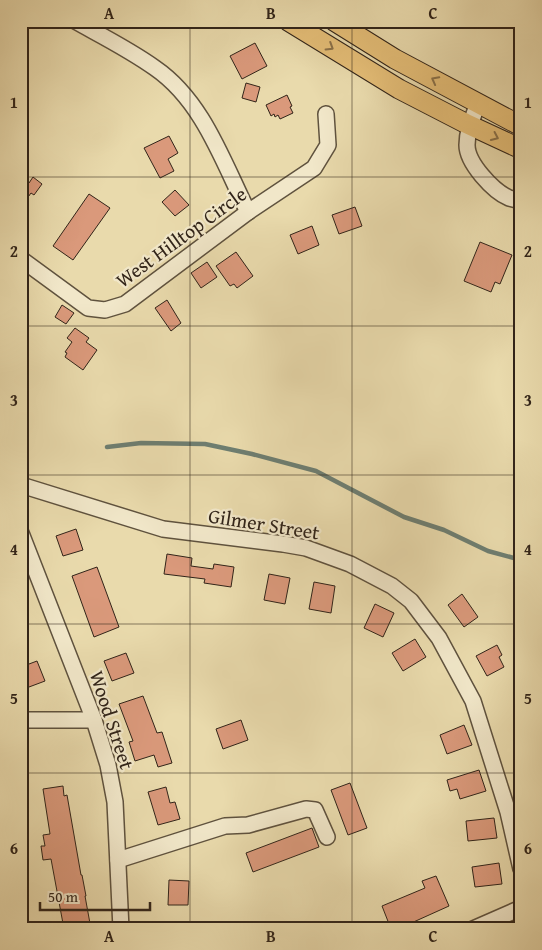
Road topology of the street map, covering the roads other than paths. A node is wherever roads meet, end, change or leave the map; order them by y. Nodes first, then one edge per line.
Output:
1 (75, 21) edge
2 (288, 21) edge
3 (334, 21) edge
4 (478, 103) junction
5 (326, 114) dead end
6 (469, 125) junction
7 (521, 126) edge
8 (521, 149) edge
9 (521, 201) edge
10 (248, 212) junction
11 (21, 258) edge
12 (21, 486) edge
13 (21, 533) edge
14 (21, 720) edge
15 (94, 720) junction
16 (327, 837) dead end
17 (118, 860) junction
18 (521, 869) edge
19 (521, 908) edge
20 (121, 929) edge
21 (473, 929) edge

1 - 10 street
2 -> 6 main road
4 -> 3 main road
4 - 6 street
4 - 7 main road
5 - 10 street, West Hilltop Circle
6 -> 8 main road
6 - 9 street
10 - 11 street, West Hilltop Circle
12 - 18 street, Gilmer Street
13 - 15 street, Wood Street
14 - 15 street
15 - 17 street, Wood Street
16 - 17 street
17 - 20 street, Wood Street
19 - 21 street

